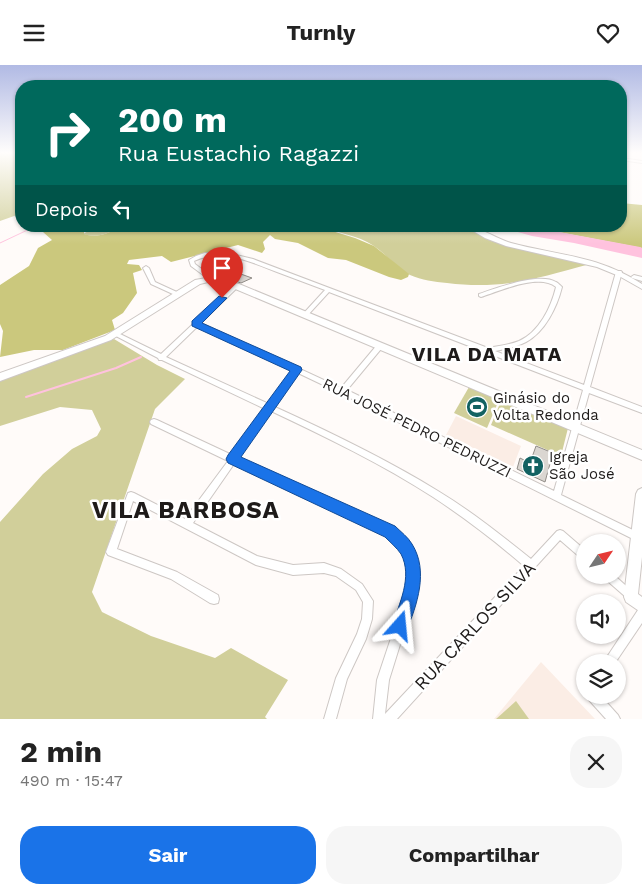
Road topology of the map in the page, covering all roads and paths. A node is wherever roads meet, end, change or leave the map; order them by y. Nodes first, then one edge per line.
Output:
1 (478, 232) edge
2 (146, 268) dead end
3 (619, 272) junction
4 (634, 277) dead end
5 (212, 279) junction
6 (642, 279) edge
7 (236, 286) junction
8 (642, 287) edge
9 (329, 289) junction
10 (177, 293) junction
11 (481, 295) dead end
12 (305, 315) junction
13 (196, 323) junction
14 (116, 334) junction
15 (379, 347) junction
16 (490, 350) junction
17 (161, 358) junction
18 (297, 370) junction
19 (0, 377) edge
20 (587, 389) junction
21 (342, 391) junction
22 (269, 407) junction
23 (642, 409) edge
24 (154, 422) dead end
25 (577, 428) junction
26 (642, 455) edge
27 (232, 459) junction
28 (642, 495) edge
29 (557, 497) junction
30 (187, 524) junction
31 (636, 536) junction
32 (576, 548) edge
33 (531, 565) junction
34 (617, 584) edge
35 (214, 599) dead end
36 (637, 601) edge
37 (642, 614) edge
38 (614, 654) edge
39 (600, 704) edge
40 (330, 719) edge
41 (379, 719) edge
42 (389, 719) edge
43 (614, 719) edge

1 - 3 main road
2 - 10 street
3 - 8 main road
3 - 20 street
4 - 6 street
5 - 7 main road
5 - 9 street
5 - 10 main road
7 - 12 main road
7 - 13 street
9 - 12 street
9 - 16 street
10 - 14 main road
11 - 16 street
12 - 15 main road
13 - 17 street
13 - 18 street, RUA JOSÉ PEDRO PEDRUZZI
14 - 17 street
14 - 19 main road
15 - 21 street
15 - 25 main road
16 - 20 street
17 - 22 street
18 - 21 street, RUA JOSÉ PEDRO PEDRUZZI
18 - 22 street
20 - 23 street
20 - 25 street
21 - 29 street, RUA JOSÉ PEDRO PEDRUZZI
22 - 27 street
22 - 33 street
24 - 27 street
25 - 26 main road
25 - 29 street
27 - 30 street
27 - 41 street
28 - 31 main road
29 - 31 street, RUA JOSÉ PEDRO PEDRUZZI
30 - 35 street
30 - 40 street
31 - 36 main road
32 - 33 street, RUA CARLOS SILVA
33 - 42 street, RUA CARLOS SILVA
34 - 36 street
37 - 38 street
39 - 43 street

